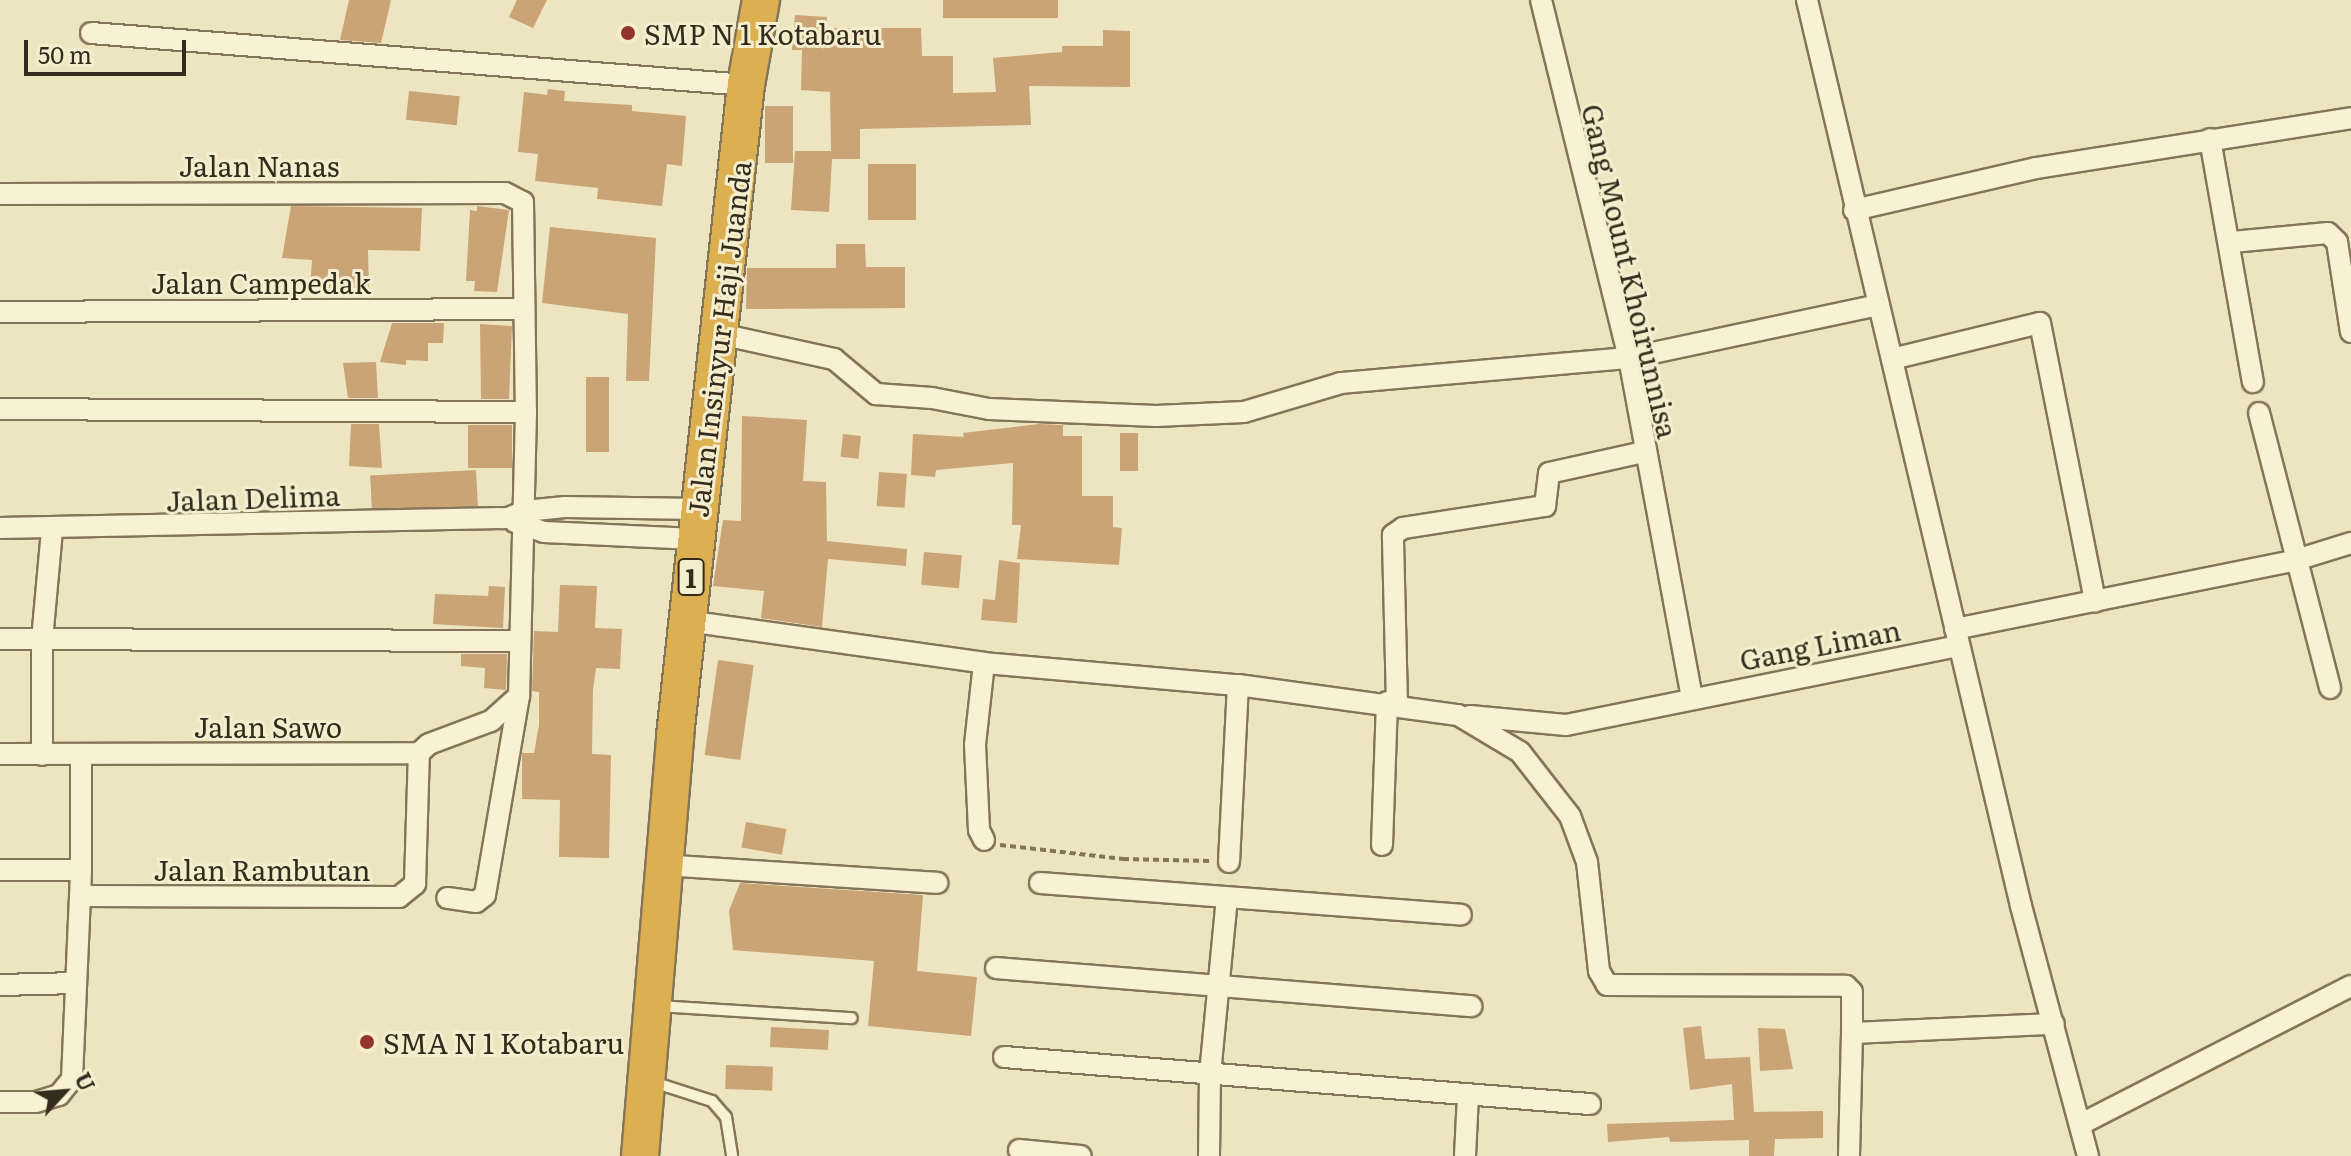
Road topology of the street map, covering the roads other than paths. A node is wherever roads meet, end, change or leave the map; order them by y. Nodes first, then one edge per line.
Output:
1 (761, 0) edge
2 (1541, 0) edge
3 (1807, 0) edge
4 (91, 33) dead end
5 (746, 85) junction
6 (2351, 118) edge
7 (2210, 139) junction
8 (0, 194) edge
9 (1854, 210) junction
10 (2232, 242) junction
11 (1878, 305) junction
12 (523, 309) junction
13 (0, 312) edge
14 (2351, 332) edge
15 (720, 334) junction
16 (1629, 358) junction
17 (1892, 359) junction
18 (2253, 382) dead end
19 (0, 409) edge
20 (526, 412) junction
21 (2259, 413) dead end
22 (1644, 452) junction
23 (519, 519) junction
24 (697, 524) junction
25 (0, 528) edge
26 (52, 531) junction
27 (2351, 543) edge
28 (2296, 560) junction
29 (2095, 602) junction
30 (687, 621) junction
31 (1957, 637) junction
32 (0, 639) edge
33 (42, 640) junction
34 (518, 641) junction
35 (984, 663) junction
36 (1238, 685) junction
37 (2330, 688) dead end
38 (519, 696) junction
39 (1692, 697) junction
40 (1392, 703) junction
41 (1458, 715) junction
42 (419, 753) junction
43 (0, 754) edge
44 (42, 755) junction
45 (81, 755) junction
46 (984, 840) road end
47 (1382, 845) dead end
48 (1229, 862) road end
49 (662, 865) junction
50 (0, 870) edge
51 (81, 870) junction
52 (937, 883) dead end
53 (1040, 883) dead end
54 (80, 896) junction
55 (447, 898) dead end
56 (1227, 898) junction
57 (1461, 915) dead end
58 (996, 968) dead end
59 (75, 983) junction
60 (1220, 983) junction
61 (0, 985) edge
62 (2351, 986) edge
63 (649, 1006) junction
64 (1471, 1006) dead end
65 (852, 1018) dead end
66 (2054, 1024) junction
67 (1852, 1033) junction
68 (1004, 1057) dead end
69 (1210, 1074) junction
70 (643, 1079) junction
71 (1468, 1094) junction
72 (0, 1102) edge
73 (1590, 1104) dead end
74 (2081, 1124) junction
75 (1019, 1150) dead end
76 (640, 1156) edge
77 (732, 1156) edge
78 (1081, 1156) edge
79 (1209, 1156) edge
80 (1465, 1156) edge
81 (1849, 1156) edge
82 (2088, 1156) edge

1 - 5 highway, Jalan Insinyur Haji Juanda / 1
2 - 16 street, Gang Mount Khoirunnisa
3 - 9 street
4 - 5 street
5 - 15 highway, Jalan Insinyur Haji Juanda / 1
6 - 7 street
7 - 9 street
7 - 10 street
8 - 12 street, Jalan Nanas
9 - 11 street
10 - 14 street
10 - 18 street
11 - 16 street
11 - 17 street
12 - 13 street, Jalan Campedak
12 - 20 street
15 - 16 street
15 - 24 highway, Jalan Insinyur Haji Juanda / 1
16 - 22 street, Gang Mount Khoirunnisa
17 - 29 street
17 - 31 street
19 - 20 street
20 - 23 street
21 - 28 street
22 - 39 street, Gang Mount Khoirunnisa
22 - 40 street
23 - 24 street, Jalan Delima
23 - 24 street, Jalan Delima
23 - 26 street, Jalan Delima
23 - 34 street
24 - 30 highway, Jalan Insinyur Haji Juanda / 1
25 - 26 street, Jalan Delima
26 - 33 street
27 - 28 street, Gang Liman
28 - 29 street, Gang Liman
28 - 37 street
29 - 31 street, Gang Liman
30 - 35 street, Gang Liman
30 - 49 highway, Jalan Insinyur Haji Juanda / 1
31 - 39 street, Gang Liman
31 - 66 street
32 - 33 street
33 - 34 street
33 - 44 street
34 - 38 street
35 - 36 street, Gang Liman
35 - 46 street
36 - 40 street, Gang Liman
36 - 48 street
38 - 42 street, Jalan Sawo
38 - 55 street
39 - 41 street, Gang Liman
40 - 41 street, Gang Liman
40 - 47 street
41 - 67 street
42 - 45 street, Jalan Sawo
42 - 54 street, Jalan Rambutan
43 - 44 street, Jalan Sawo
44 - 45 street, Jalan Sawo
45 - 51 street
49 - 52 street
49 - 63 highway, Jalan Insinyur Haji Juanda / 1
50 - 51 street
51 - 54 street
53 - 56 street
54 - 59 street
56 - 57 street
56 - 60 street
58 - 60 street
59 - 61 street
59 - 72 street
60 - 64 street
60 - 69 street
62 - 74 street
63 - 65 lane
63 - 70 highway, Jalan Insinyur Haji Juanda / 1
66 - 67 street
66 - 74 street
67 - 81 street
68 - 69 street
69 - 71 street
69 - 79 street
70 - 76 highway, Jalan Insinyur Haji Juanda / 1
70 - 77 lane
71 - 73 street
71 - 80 street
74 - 82 street
75 - 78 street

